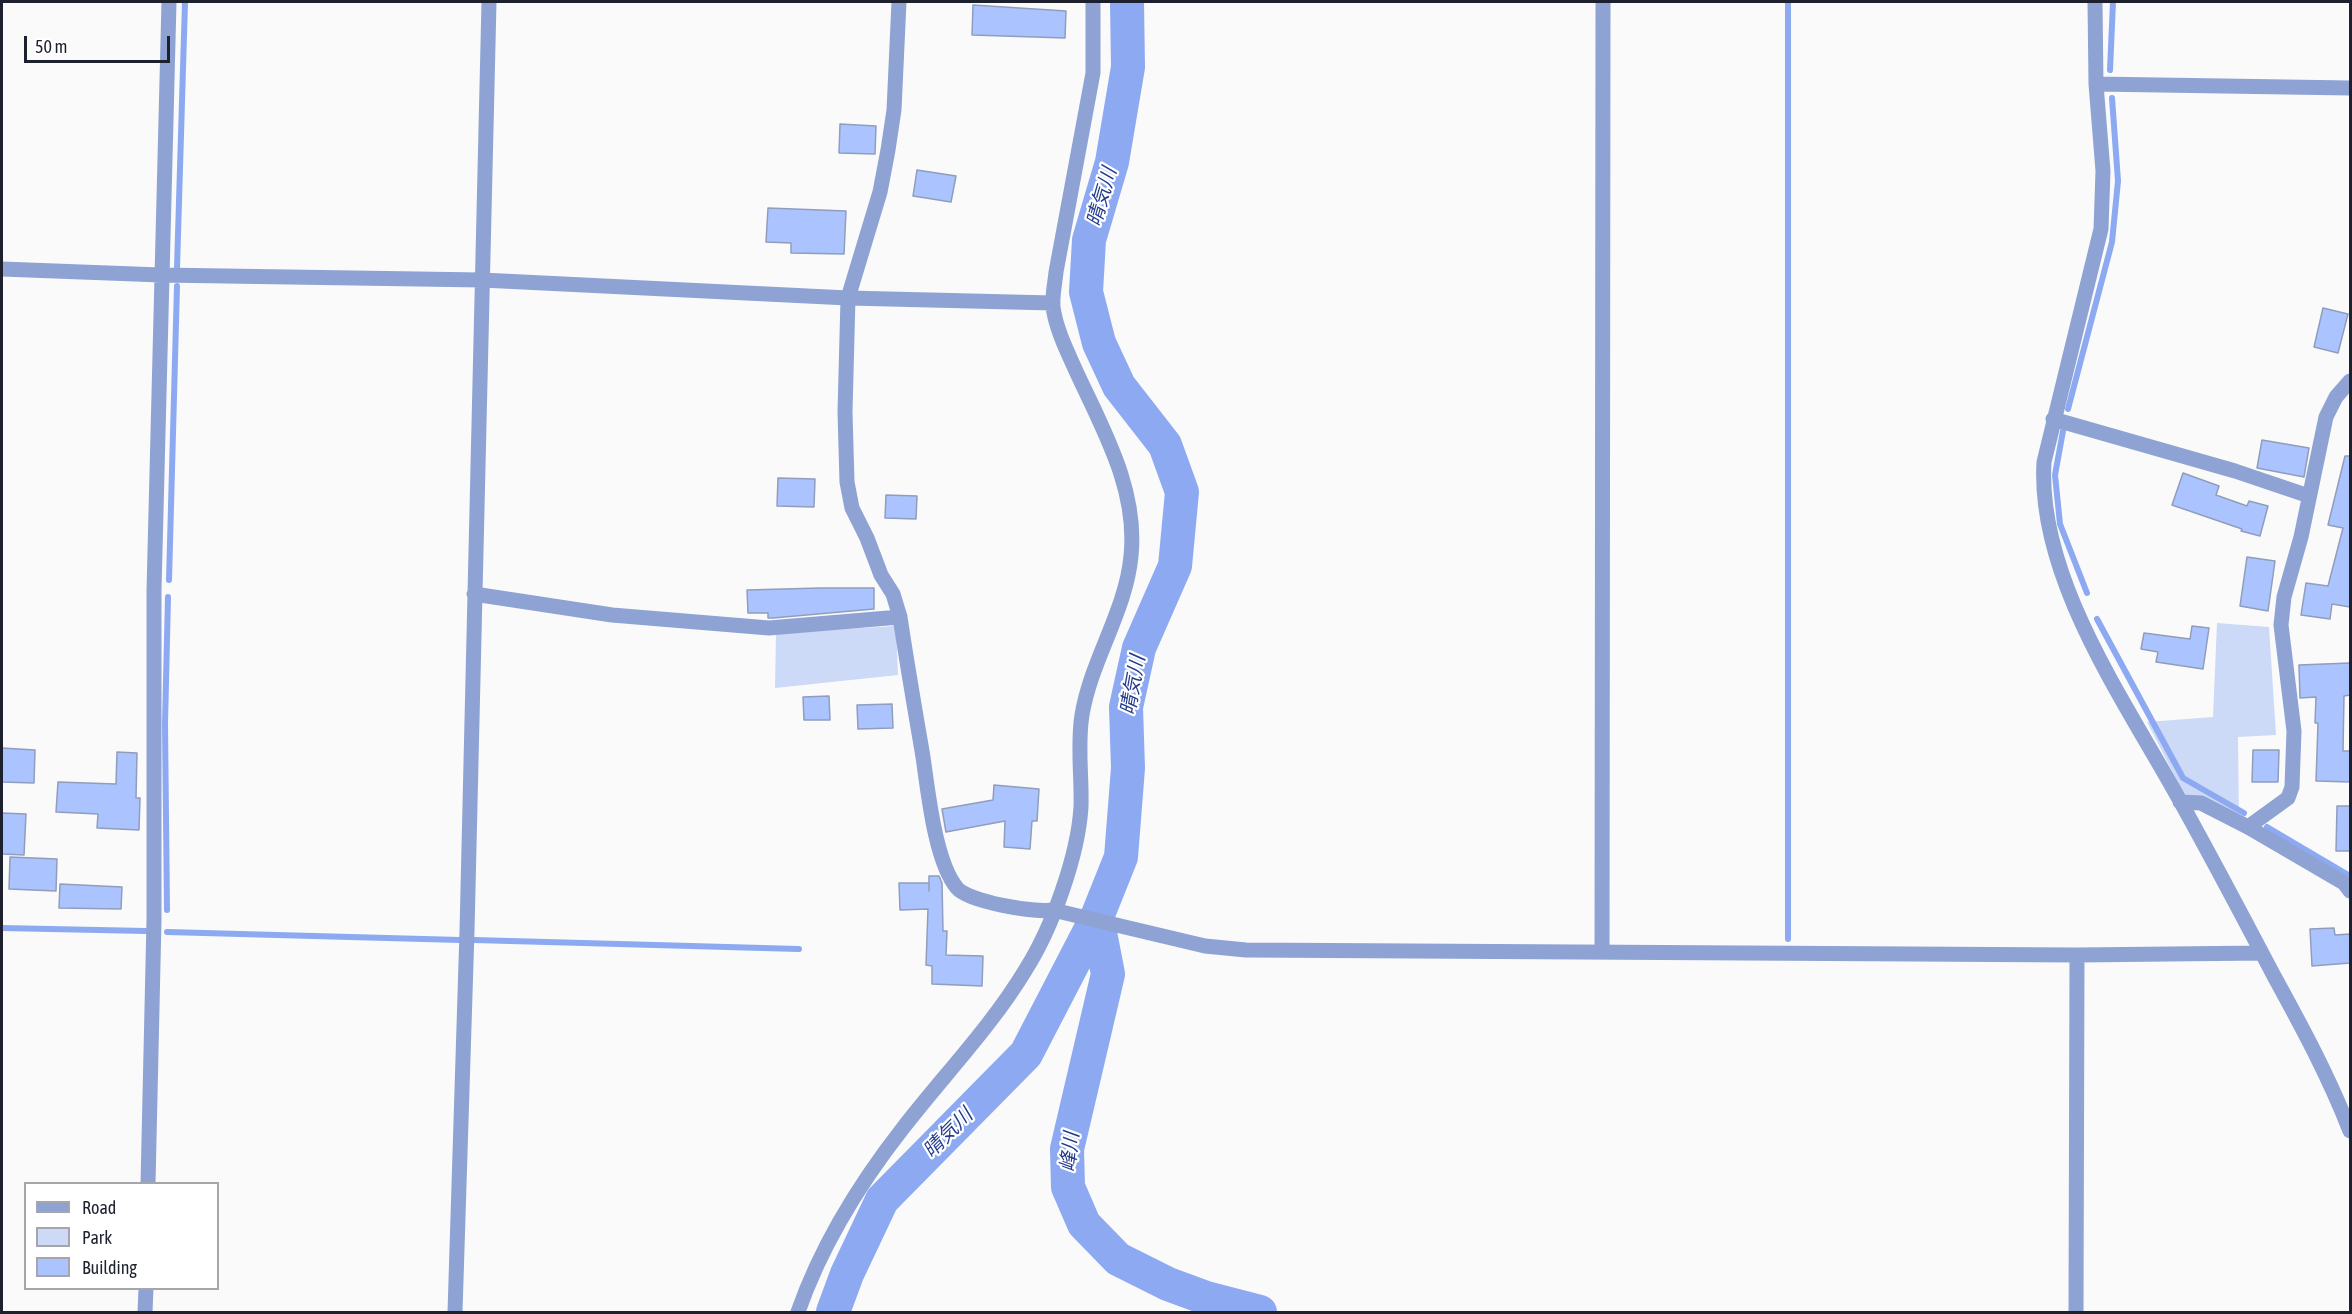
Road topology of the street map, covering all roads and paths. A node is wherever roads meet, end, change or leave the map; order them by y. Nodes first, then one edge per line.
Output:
1 (169, 2) edge
2 (489, 2) edge
3 (899, 2) edge
4 (1093, 2) edge
5 (1603, 2) edge
6 (2095, 2) edge
7 (2096, 84) junction
8 (2350, 88) edge
9 (2, 269) edge
10 (161, 275) junction
11 (482, 280) junction
12 (848, 298) junction
13 (1053, 303) junction
14 (2350, 381) edge
15 (2053, 419) junction
16 (2309, 496) junction
17 (474, 594) junction
18 (900, 617) junction
19 (2180, 802) junction
20 (2248, 827) junction
21 (2350, 891) edge
22 (1059, 912) junction
23 (1602, 952) junction
24 (2262, 953) junction
25 (2077, 955) junction
26 (2350, 1131) edge
27 (148, 1182) edge
28 (146, 1290) edge
29 (145, 1312) edge
30 (455, 1312) edge
31 (798, 1312) edge
32 (2076, 1312) edge

1 - 10 street
2 - 11 street
3 - 12 street
4 - 13 street
5 - 23 street
6 - 7 street
7 - 8 street
7 - 15 street
9 - 10 street
10 - 11 street
10 - 27 street
11 - 12 street
11 - 17 street
12 - 13 street
12 - 18 street
13 - 22 street
14 - 16 street
15 - 16 street
15 - 19 street
16 - 20 street
17 - 18 street
17 - 30 street
18 - 22 street
19 - 20 street
19 - 24 street
20 - 21 street
22 - 23 street
22 - 31 street
23 - 25 street
24 - 25 street
24 - 26 street
25 - 32 street
28 - 29 street

